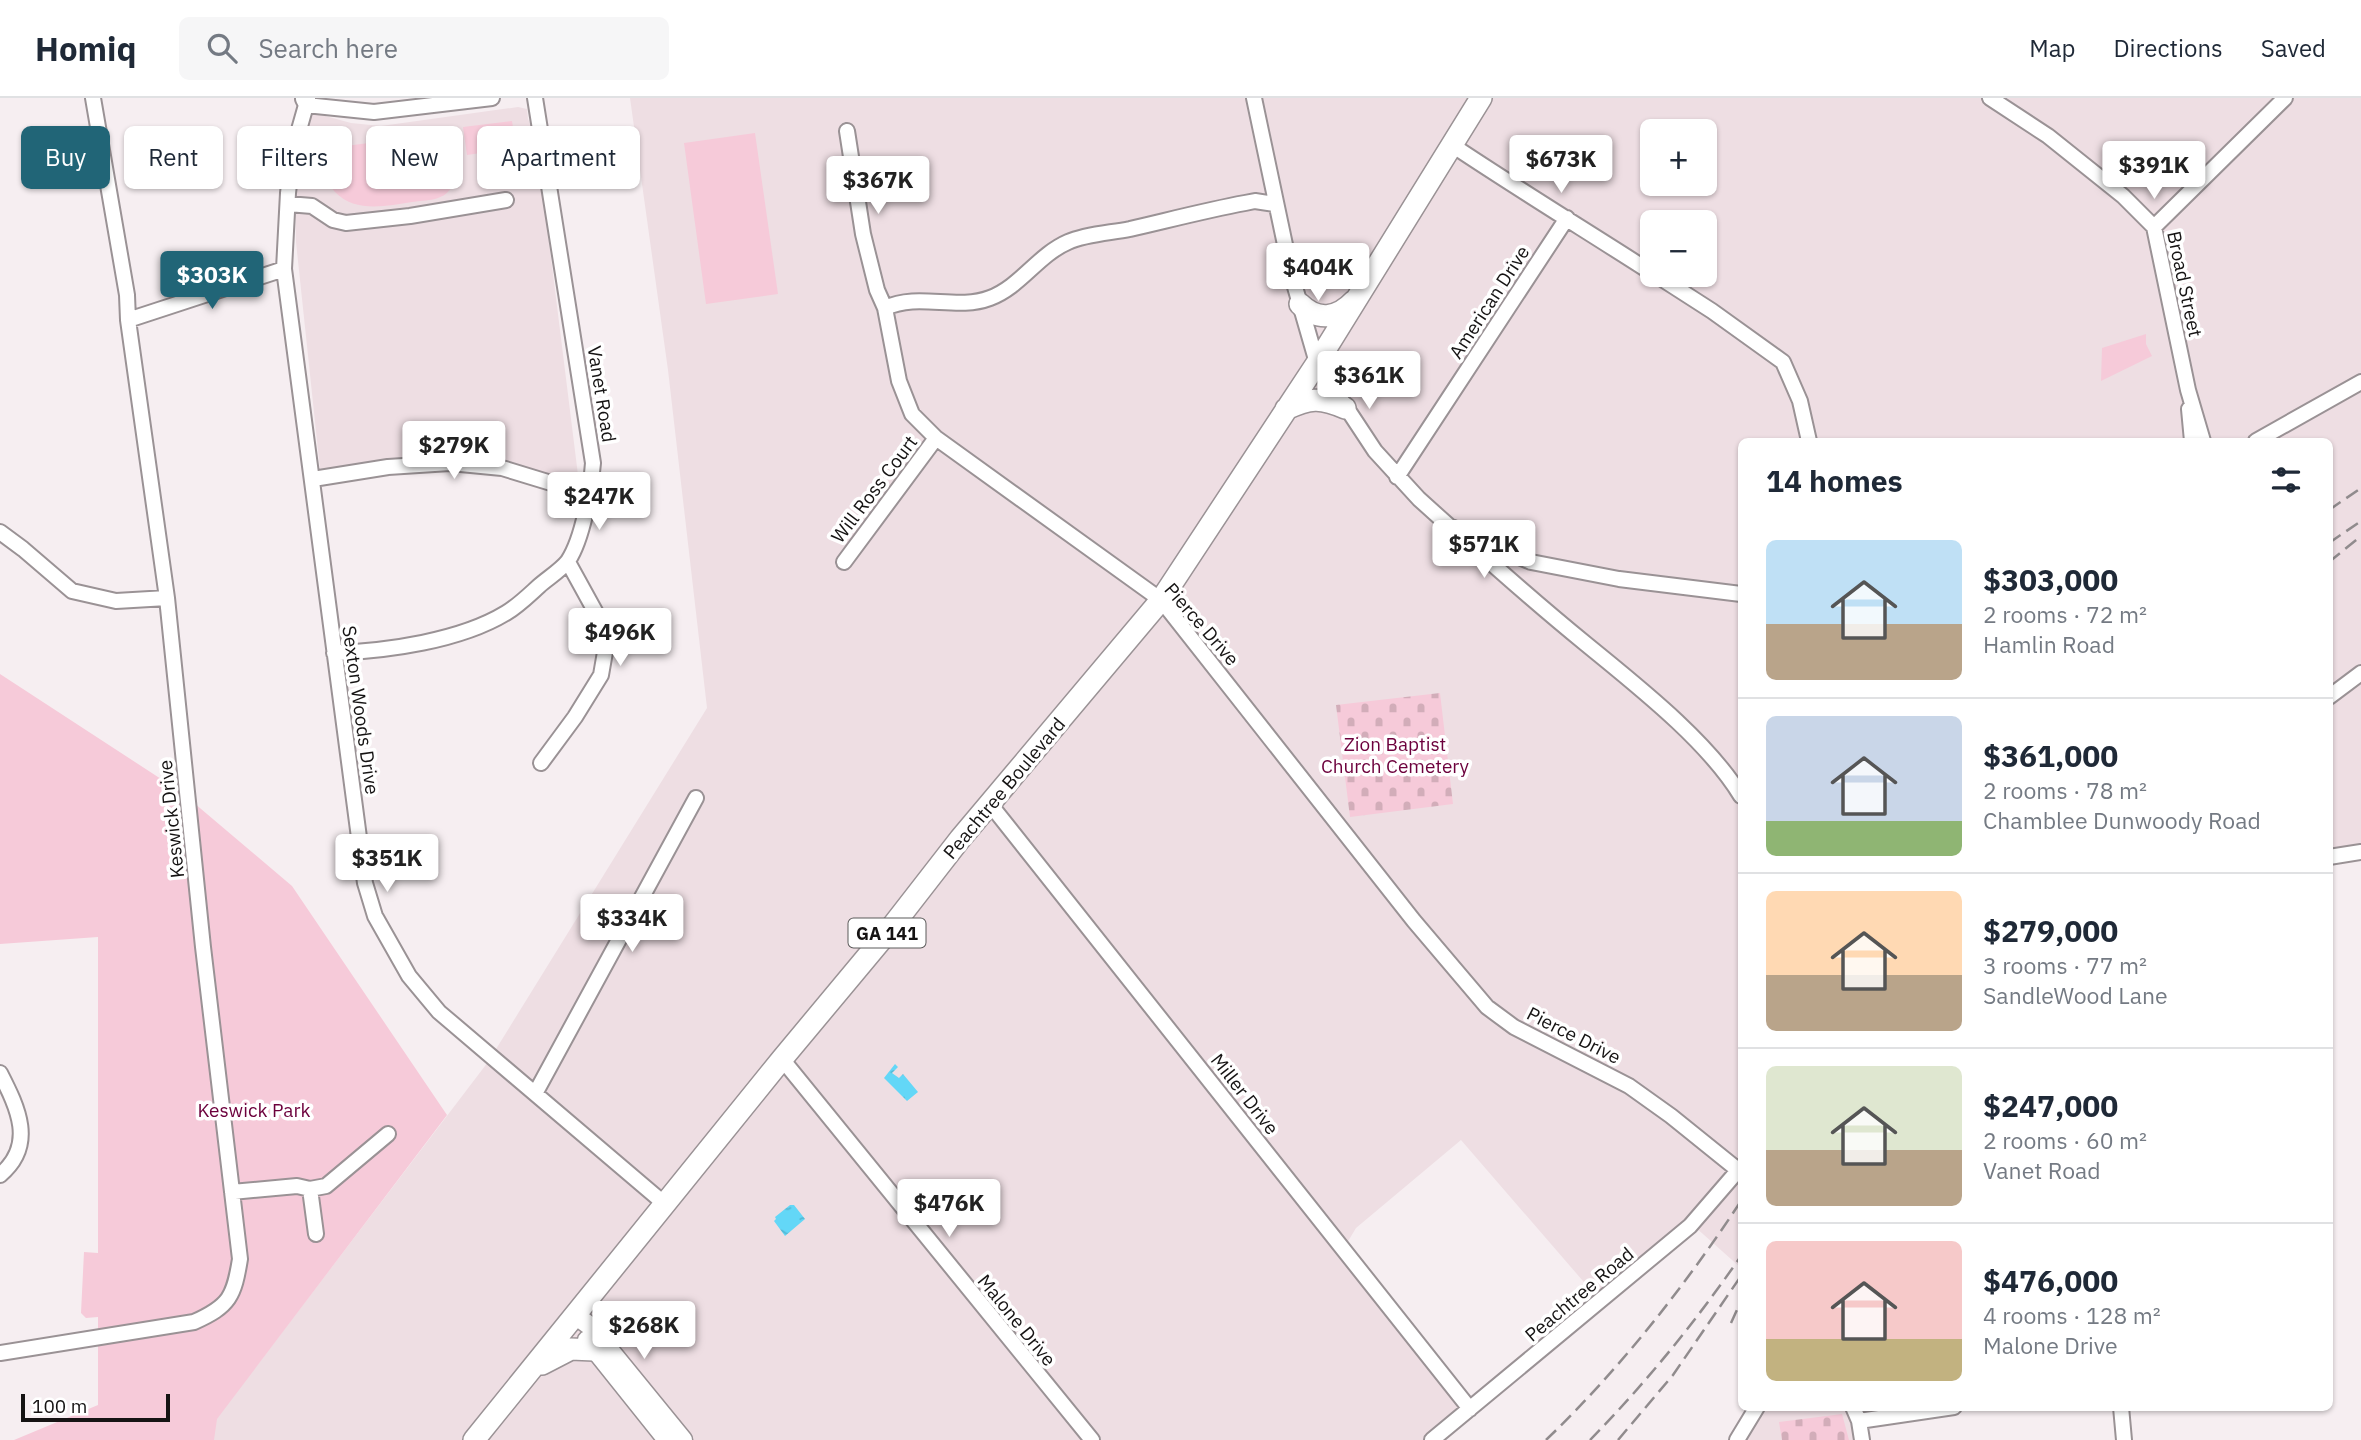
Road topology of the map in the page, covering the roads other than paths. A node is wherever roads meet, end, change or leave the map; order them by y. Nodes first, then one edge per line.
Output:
1 (93, 98) edge
2 (492, 98) edge
3 (535, 98) edge
4 (1254, 98) edge
5 (1481, 98) edge
6 (1990, 98) edge
7 (2286, 98) edge
8 (305, 101) edge
9 (847, 131) dead end
10 (1452, 145) junction
11 (1272, 188) junction
12 (506, 200) dead end
13 (1255, 201) junction
14 (288, 204) junction
15 (1275, 204) junction
16 (1567, 218) junction
17 (2154, 226) junction
18 (1640, 265) edge
19 (284, 269) junction
20 (1674, 287) edge
21 (1358, 297) junction
22 (1300, 304) junction
23 (885, 308) junction
24 (128, 320) junction
25 (1317, 363) junction
26 (2361, 382) edge
27 (2188, 390) junction
28 (1345, 408) junction
29 (1286, 409) junction
30 (936, 438) junction
31 (1808, 438) edge
32 (2192, 438) edge
33 (2202, 438) edge
34 (2261, 438) edge
35 (1397, 477) junction
36 (313, 479) junction
37 (591, 491) junction
38 (1449, 526) junction
39 (0, 532) edge
40 (568, 562) junction
41 (844, 562) dead end
42 (1738, 593) edge
43 (167, 598) junction
44 (1161, 600) junction
45 (334, 653) junction
46 (2361, 673) edge
47 (2333, 694) edge
48 (541, 763) dead end
49 (1738, 791) edge
50 (696, 798) dead end
51 (990, 804) junction
52 (2361, 852) edge
53 (2333, 856) edge
54 (782, 1059) junction
55 (0, 1073) edge
56 (536, 1092) junction
57 (388, 1134) dead end
58 (1738, 1167) edge
59 (1738, 1171) edge
60 (0, 1175) edge
61 (310, 1189) junction
62 (232, 1192) junction
63 (666, 1205) junction
64 (316, 1234) dead end
65 (575, 1315) junction
66 (594, 1350) junction
67 (0, 1353) edge
68 (531, 1370) junction
69 (1470, 1409) junction
70 (1755, 1411) edge
71 (1855, 1411) edge
72 (1927, 1411) edge
73 (2121, 1411) edge
74 (1859, 1421) junction
75 (474, 1440) edge
76 (667, 1440) edge
77 (683, 1440) edge
78 (1092, 1440) edge
79 (1432, 1440) edge
80 (1737, 1440) edge
81 (1862, 1440) edge
82 (2124, 1440) edge

1 - 24 street, Keswick Drive
2 - 8 street
3 - 37 street, Vanet Road
4 - 11 street
5 - 10 highway, Peachtree Boulevard / GA 141
6 - 17 street, Broad Street
7 - 17 street
8 - 14 street, Sexton Woods Drive
9 - 23 street, Pierce Drive
10 - 16 street
10 - 21 highway, Peachtree Boulevard / GA 141
11 - 13 street
11 - 15 street
12 - 14 street
13 - 15 street
13 - 23 street
14 - 19 street, Sexton Woods Drive
15 - 22 street
16 - 18 street
16 - 35 street, American Drive
17 - 27 street, Broad Street
19 - 24 street
19 - 36 street, Sexton Woods Drive
20 - 31 street
21 - 22 highway
21 - 25 highway, Peachtree Boulevard / GA 141
22 - 25 street
23 - 30 street, Pierce Drive
24 - 43 street, Keswick Drive
25 - 28 street
25 - 29 highway, Peachtree Boulevard / GA 141
26 - 34 street
27 - 32 street, Broad Street
27 - 33 street, Broad Street
28 - 29 highway
28 - 35 street
29 - 44 highway, Peachtree Boulevard / GA 141
30 - 41 street, Will Ross Court
30 - 44 street, Pierce Drive
35 - 38 street
36 - 37 street
36 - 45 street, Sexton Woods Drive
37 - 40 street, Vanet Road
38 - 42 street
38 - 49 street
39 - 43 street
40 - 45 street, Vanet Road
40 - 48 street
43 - 62 street, Keswick Drive
44 - 51 highway, Peachtree Boulevard / GA 141
44 - 58 street, Pierce Drive
45 - 56 street, Sexton Woods Drive
46 - 47 street
50 - 56 street
51 - 54 highway, Peachtree Boulevard / GA 141
51 - 69 street, Miller Drive
52 - 53 street
54 - 63 highway, Peachtree Boulevard / GA 141
54 - 78 street, Malone Drive
55 - 60 street
56 - 63 street, Sexton Woods Drive
57 - 61 street
59 - 69 street, Peachtree Road
61 - 62 street
61 - 64 street
62 - 67 street, Keswick Drive
63 - 65 highway, Peachtree Boulevard / GA 141
65 - 66 main road
65 - 68 highway, Peachtree Boulevard / GA 141
65 - 77 main road
66 - 68 highway
66 - 76 main road
68 - 75 highway, Peachtree Boulevard / GA 141
69 - 79 street, Peachtree Road
70 - 80 street
71 - 74 street
72 - 74 street
73 - 82 street
74 - 81 street

